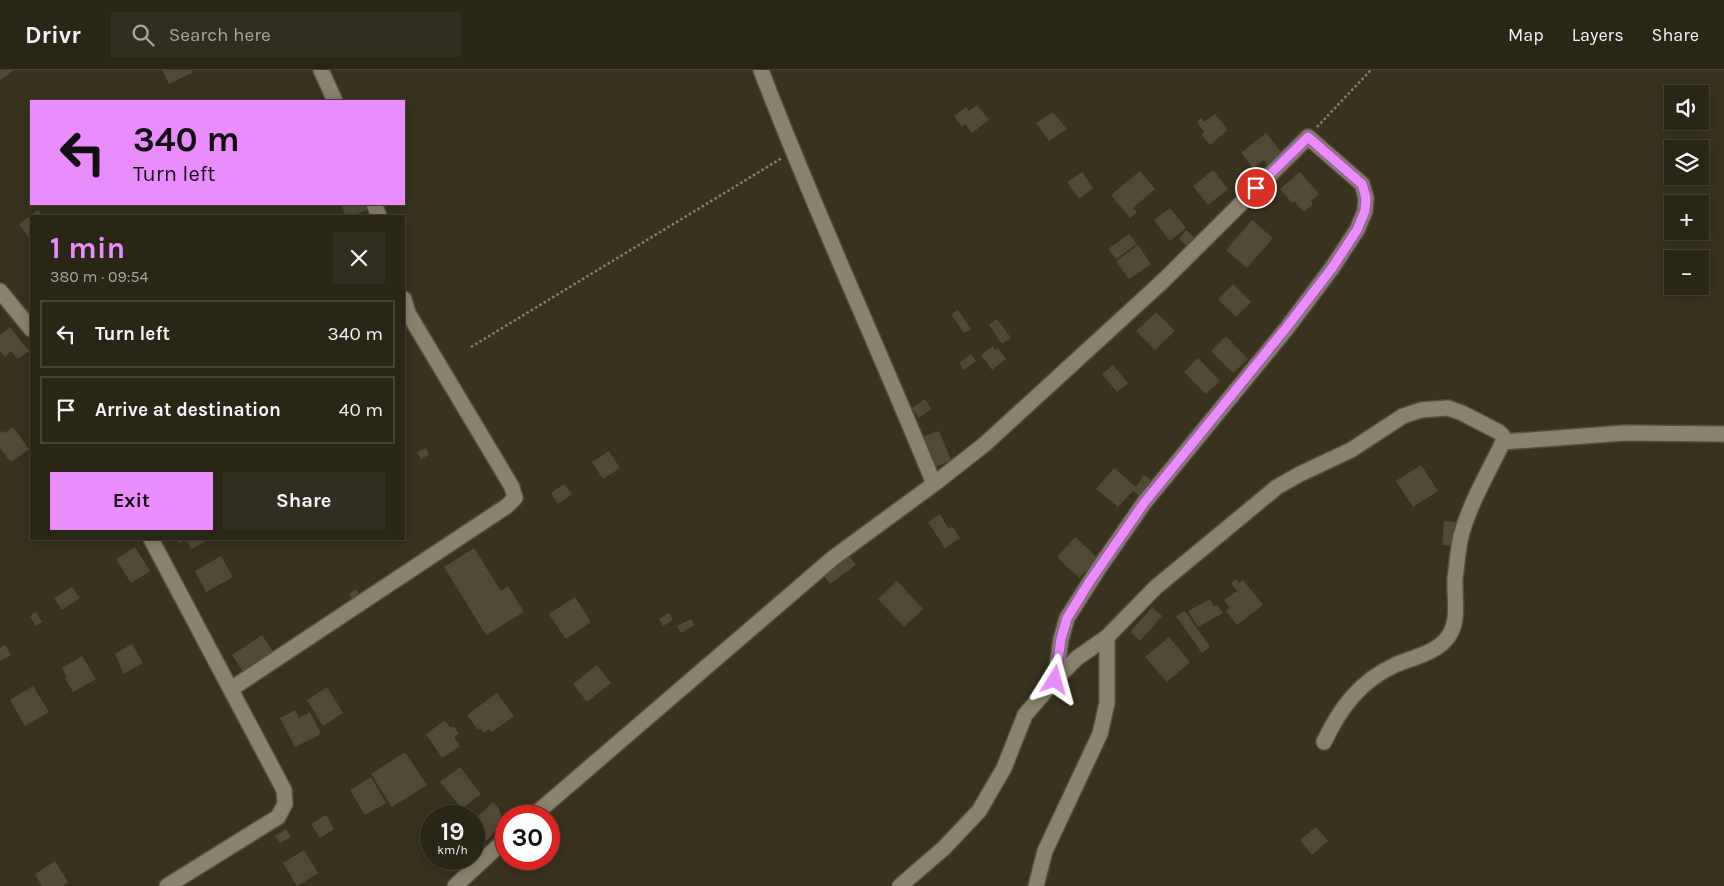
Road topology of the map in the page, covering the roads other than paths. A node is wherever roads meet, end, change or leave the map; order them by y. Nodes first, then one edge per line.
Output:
1 (321, 70) edge
2 (761, 70) edge
3 (335, 100) edge
4 (0, 291) edge
5 (405, 309) edge
6 (30, 328) edge
7 (1724, 434) edge
8 (1503, 442) junction
9 (934, 484) junction
10 (152, 540) edge
11 (1107, 637) junction
12 (1055, 680) junction
13 (231, 689) junction
14 (1324, 742) dead end
15 (546, 805) edge
16 (495, 849) edge
17 (167, 886) edge
18 (455, 886) edge
19 (900, 886) edge
20 (1036, 886) edge

1 - 3 street
2 - 9 street
4 - 6 street
5 - 13 street
7 - 8 street
8 - 11 street
8 - 14 street
9 - 12 street
9 - 15 street
10 - 13 street
11 - 12 street
11 - 20 street
12 - 19 street
13 - 17 street
16 - 18 street

